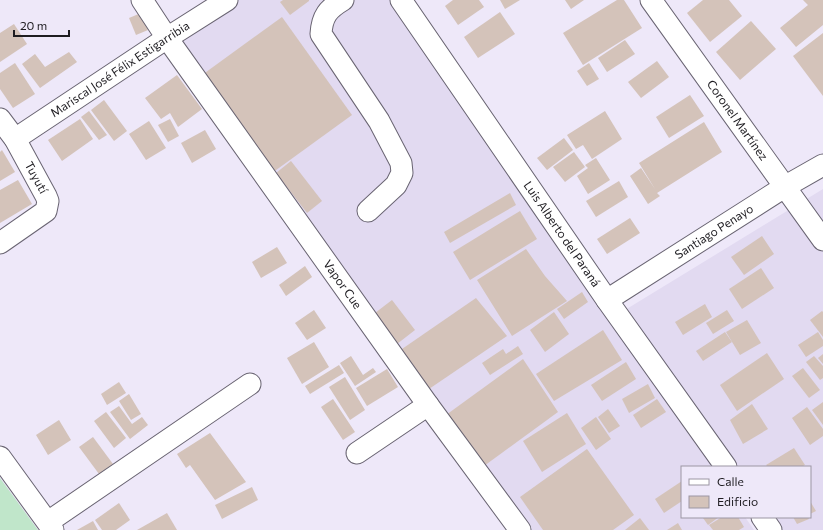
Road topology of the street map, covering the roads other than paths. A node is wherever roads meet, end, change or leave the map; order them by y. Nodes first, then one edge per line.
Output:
1 (142, 0) edge
2 (226, 0) edge
3 (343, 0) edge
4 (401, 0) edge
5 (654, 1) edge
6 (167, 38) junction
7 (0, 120) edge
8 (15, 139) junction
9 (823, 164) edge
10 (786, 186) junction
11 (368, 211) dead end
12 (823, 240) edge
13 (0, 243) edge
14 (607, 300) junction
15 (250, 384) dead end
16 (428, 405) junction
17 (357, 453) dead end
18 (0, 457) edge
19 (725, 466) edge
20 (763, 518) edge
21 (50, 526) edge
22 (520, 530) edge
23 (771, 530) edge

1 - 6 street, Vapor Cue
2 - 6 street, Mariscal José Félix Estigarribia
3 - 11 street
4 - 14 street, Luis Alberto del Paraná
5 - 10 street, Coronel Martínez
6 - 8 street, Mariscal José Félix Estigarribia
6 - 16 street, Vapor Cue
7 - 8 street, Tuyutí
8 - 13 street, Tuyutí
9 - 10 street, Santiago Penayo
10 - 12 street, Coronel Martínez
10 - 14 street, Santiago Penayo
14 - 19 street, Luis Alberto del Paraná
15 - 21 street
16 - 17 street
16 - 22 street, Vapor Cue
18 - 21 street
20 - 23 street

